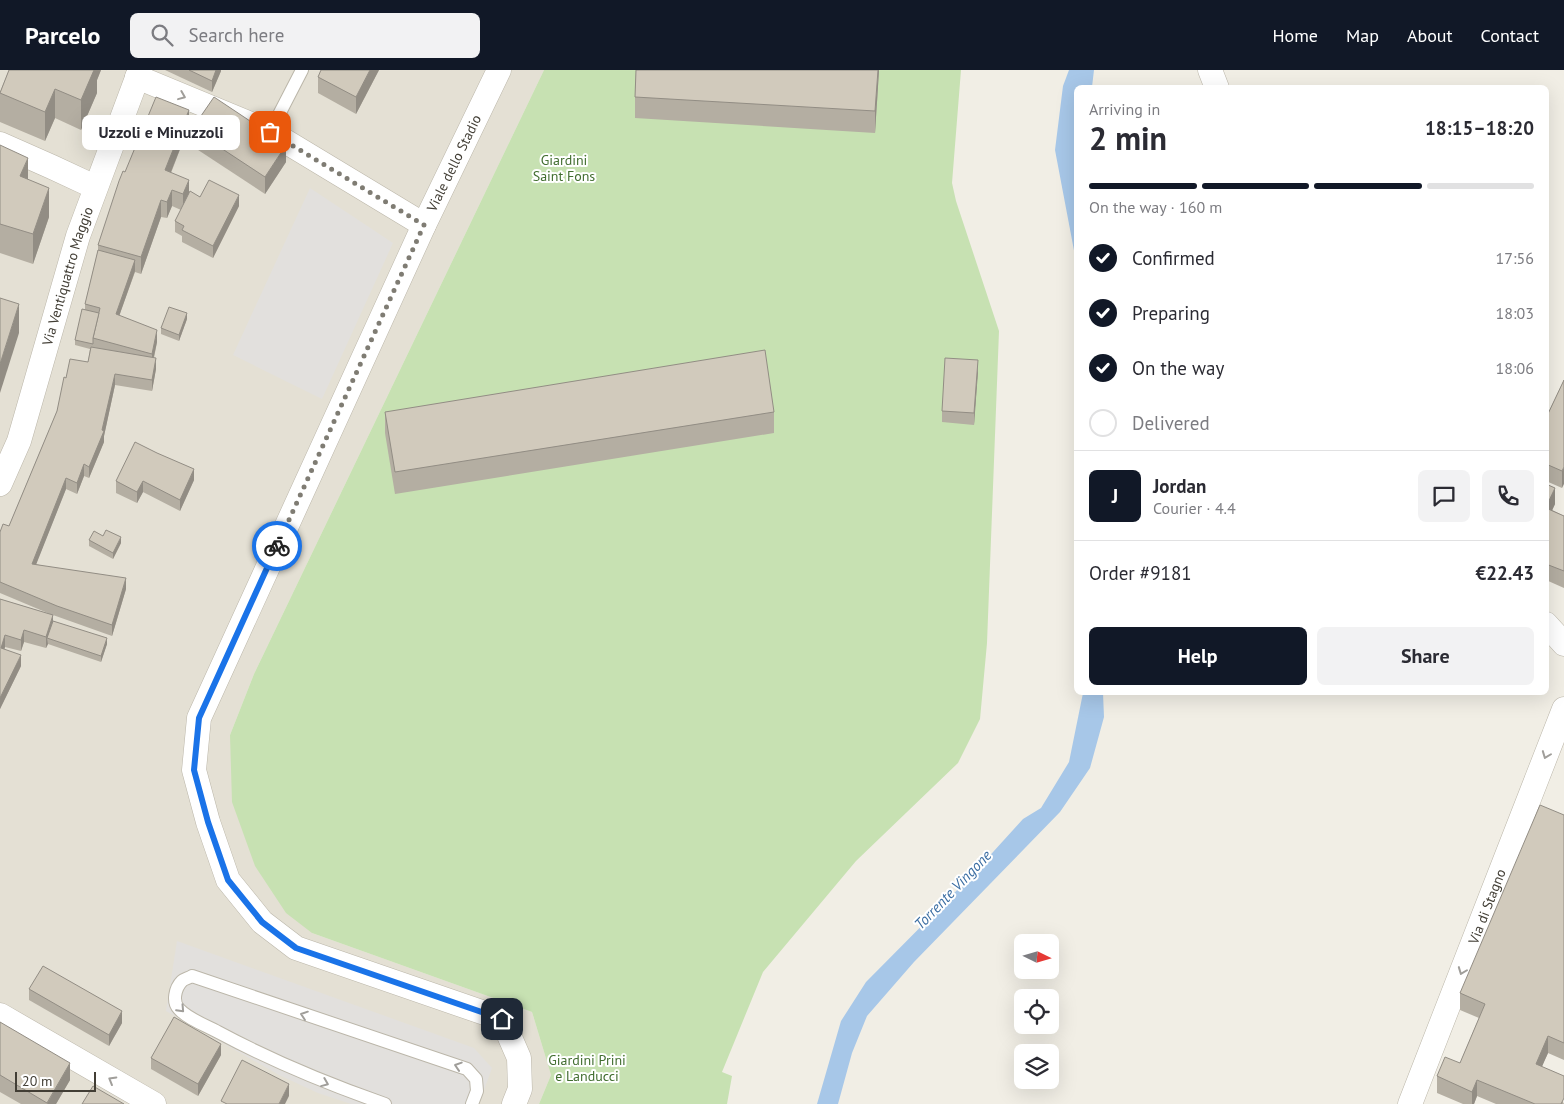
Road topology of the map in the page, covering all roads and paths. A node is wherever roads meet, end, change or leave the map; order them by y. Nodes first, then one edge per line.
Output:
1 (302, 70) edge
2 (499, 70) edge
3 (1210, 70) edge
4 (138, 74) edge
5 (1216, 85) edge
6 (270, 132) junction
7 (0, 144) edge
8 (95, 187) junction
9 (424, 225) junction
10 (0, 484) edge
11 (1549, 627) edge
12 (1564, 644) edge
13 (1564, 709) edge
14 (0, 1015) edge
15 (154, 1104) edge
16 (386, 1104) edge
17 (472, 1104) edge
18 (514, 1104) edge
19 (1410, 1104) edge

1 - 6 lane
2 - 9 street, Viale dello Stadio
3 - 5 street
4 -> 6 street
4 - 8 street, Via Ventiquattro Maggio
6 - 9 street
7 - 8 street
8 - 10 street, Via Ventiquattro Maggio
9 - 18 street, Viale dello Stadio
11 - 12 street
13 -> 19 street, Via di Stagno
15 -> 14 street
17 -> 16 lane

